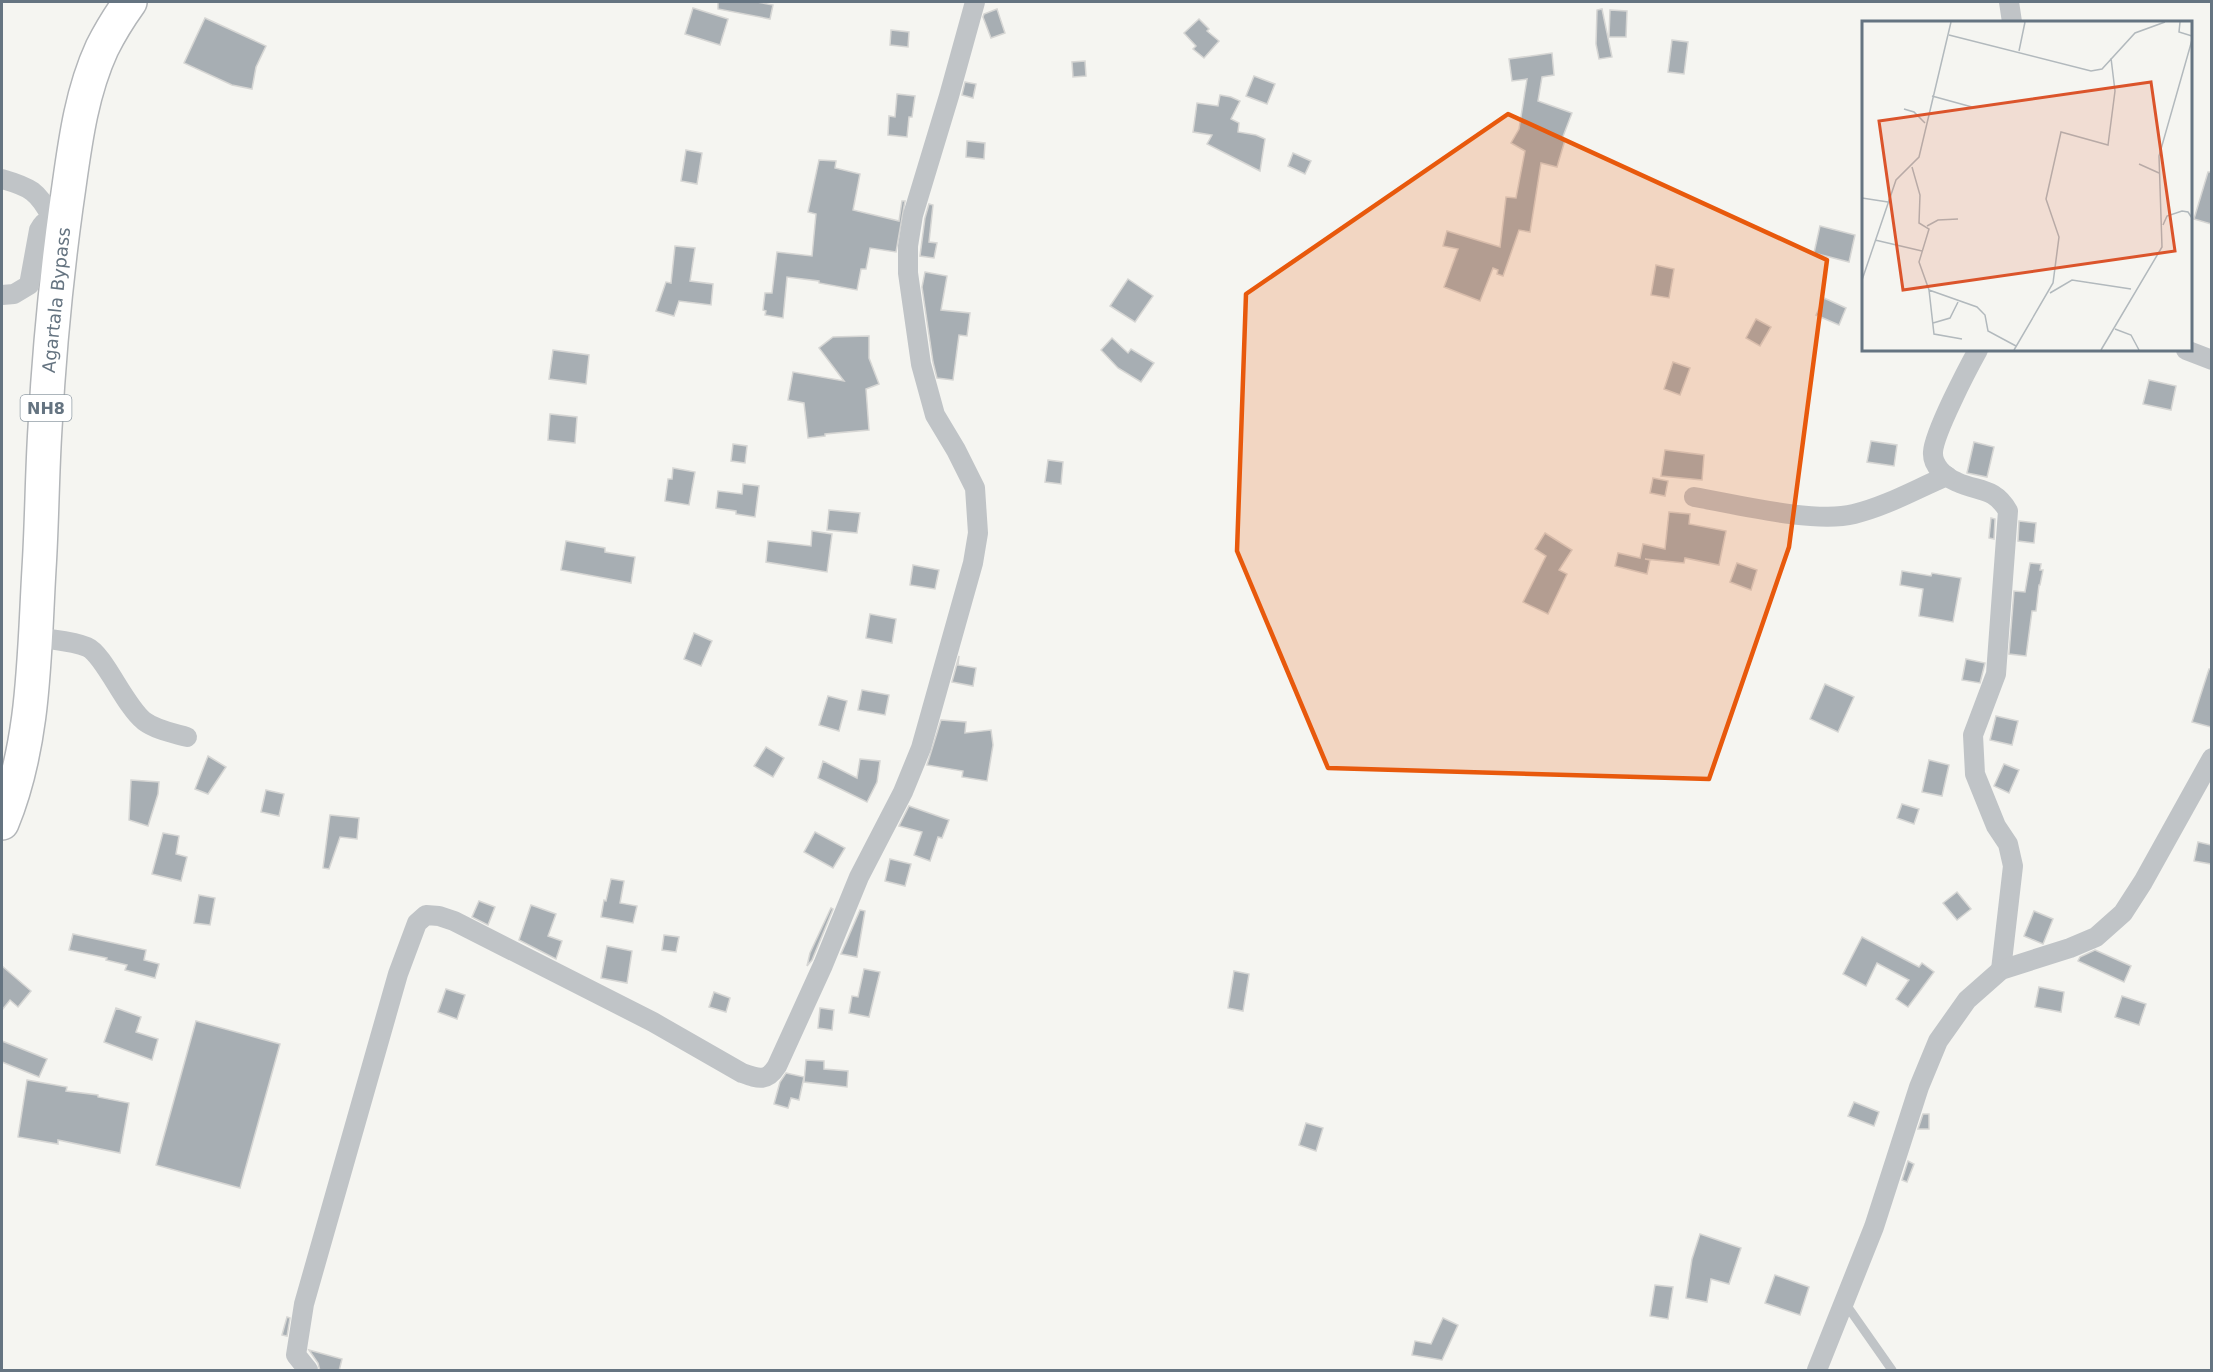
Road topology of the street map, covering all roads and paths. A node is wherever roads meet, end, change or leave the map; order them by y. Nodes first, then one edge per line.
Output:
1 (130, 2) edge
2 (975, 2) edge
3 (2009, 2) edge
4 (2012, 21) edge
5 (2, 179) edge
6 (58, 218) junction
7 (2, 295) edge
8 (1978, 351) edge
9 (2188, 351) edge
10 (2211, 360) edge
11 (1947, 476) junction
12 (1694, 497) dead end
13 (37, 637) junction
14 (187, 738) dead end
15 (2211, 758) edge
16 (2, 823) edge
17 (2001, 970) junction
18 (1844, 1301) junction
19 (308, 1371) edge
20 (1817, 1371) edge
21 (1892, 1371) edge

1 - 6 highway, Agartala Bypass / NH8
2 - 19 street
3 - 4 street
5 - 6 street
6 - 7 street
6 - 13 highway, Agartala Bypass / NH8
8 - 11 street
9 - 10 street
11 - 12 street
11 - 17 street
13 - 14 street
13 - 16 highway, Agartala Bypass / NH8
15 - 17 street
17 - 18 street
18 - 20 street
18 - 21 lane

